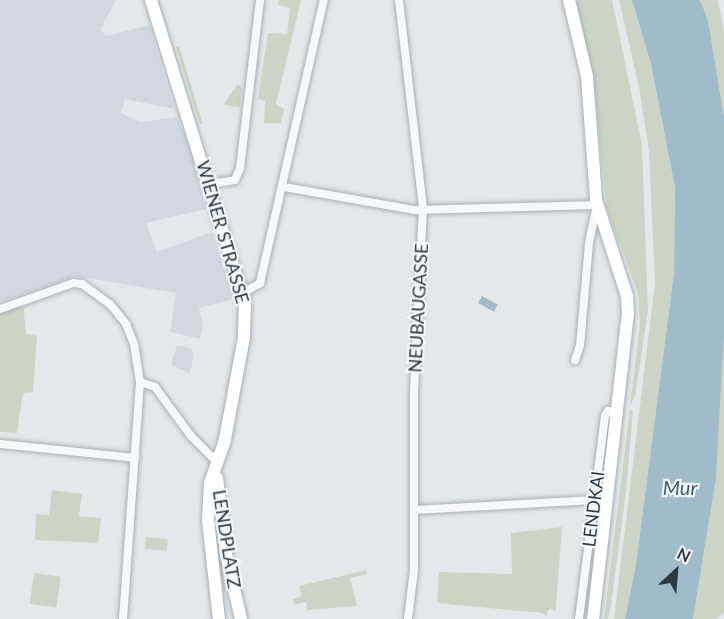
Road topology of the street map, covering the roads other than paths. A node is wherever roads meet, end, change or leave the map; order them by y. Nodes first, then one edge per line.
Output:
1 (151, 0) edge
2 (260, 0) edge
3 (324, 0) edge
4 (399, 0) edge
5 (569, 0) edge
6 (210, 184) junction
7 (284, 187) junction
8 (597, 205) junction
9 (423, 208) junction
10 (243, 293) junction
11 (0, 309) edge
12 (574, 360) dead end
13 (140, 382) junction
14 (619, 412) junction
15 (0, 444) edge
16 (135, 458) junction
17 (217, 465) junction
18 (595, 501) junction
19 (414, 510) junction
20 (222, 526) junction
21 (209, 527) junction
22 (123, 619) edge
23 (219, 619) edge
24 (241, 619) edge
25 (408, 619) edge
26 (579, 619) edge
27 (593, 619) edge

1 - 6 main road, WIENER STRASSE
2 - 6 street
3 - 7 street
4 - 9 street, NEUBAUGASSE
5 - 8 main road, LENDKAI
6 - 10 main road, WIENER STRASSE
7 - 9 street
7 - 10 street
8 - 9 street
8 - 12 street, LENDKAI
8 - 14 main road, LENDKAI
9 - 19 street, NEUBAUGASSE
10 - 17 main road, WIENER STRASSE
11 - 13 street
13 - 16 street
13 - 17 street
14 - 18 street, LENDKAI
14 - 27 main road, LENDKAI
15 - 16 street
16 - 22 street
17 - 20 main road, LENDPLATZ
17 - 21 main road, LENDPLATZ
18 - 19 street
18 - 26 street, LENDKAI
19 - 25 street, NEUBAUGASSE
20 - 21 main road
20 - 24 main road, LENDPLATZ
21 - 23 main road, LENDPLATZ

